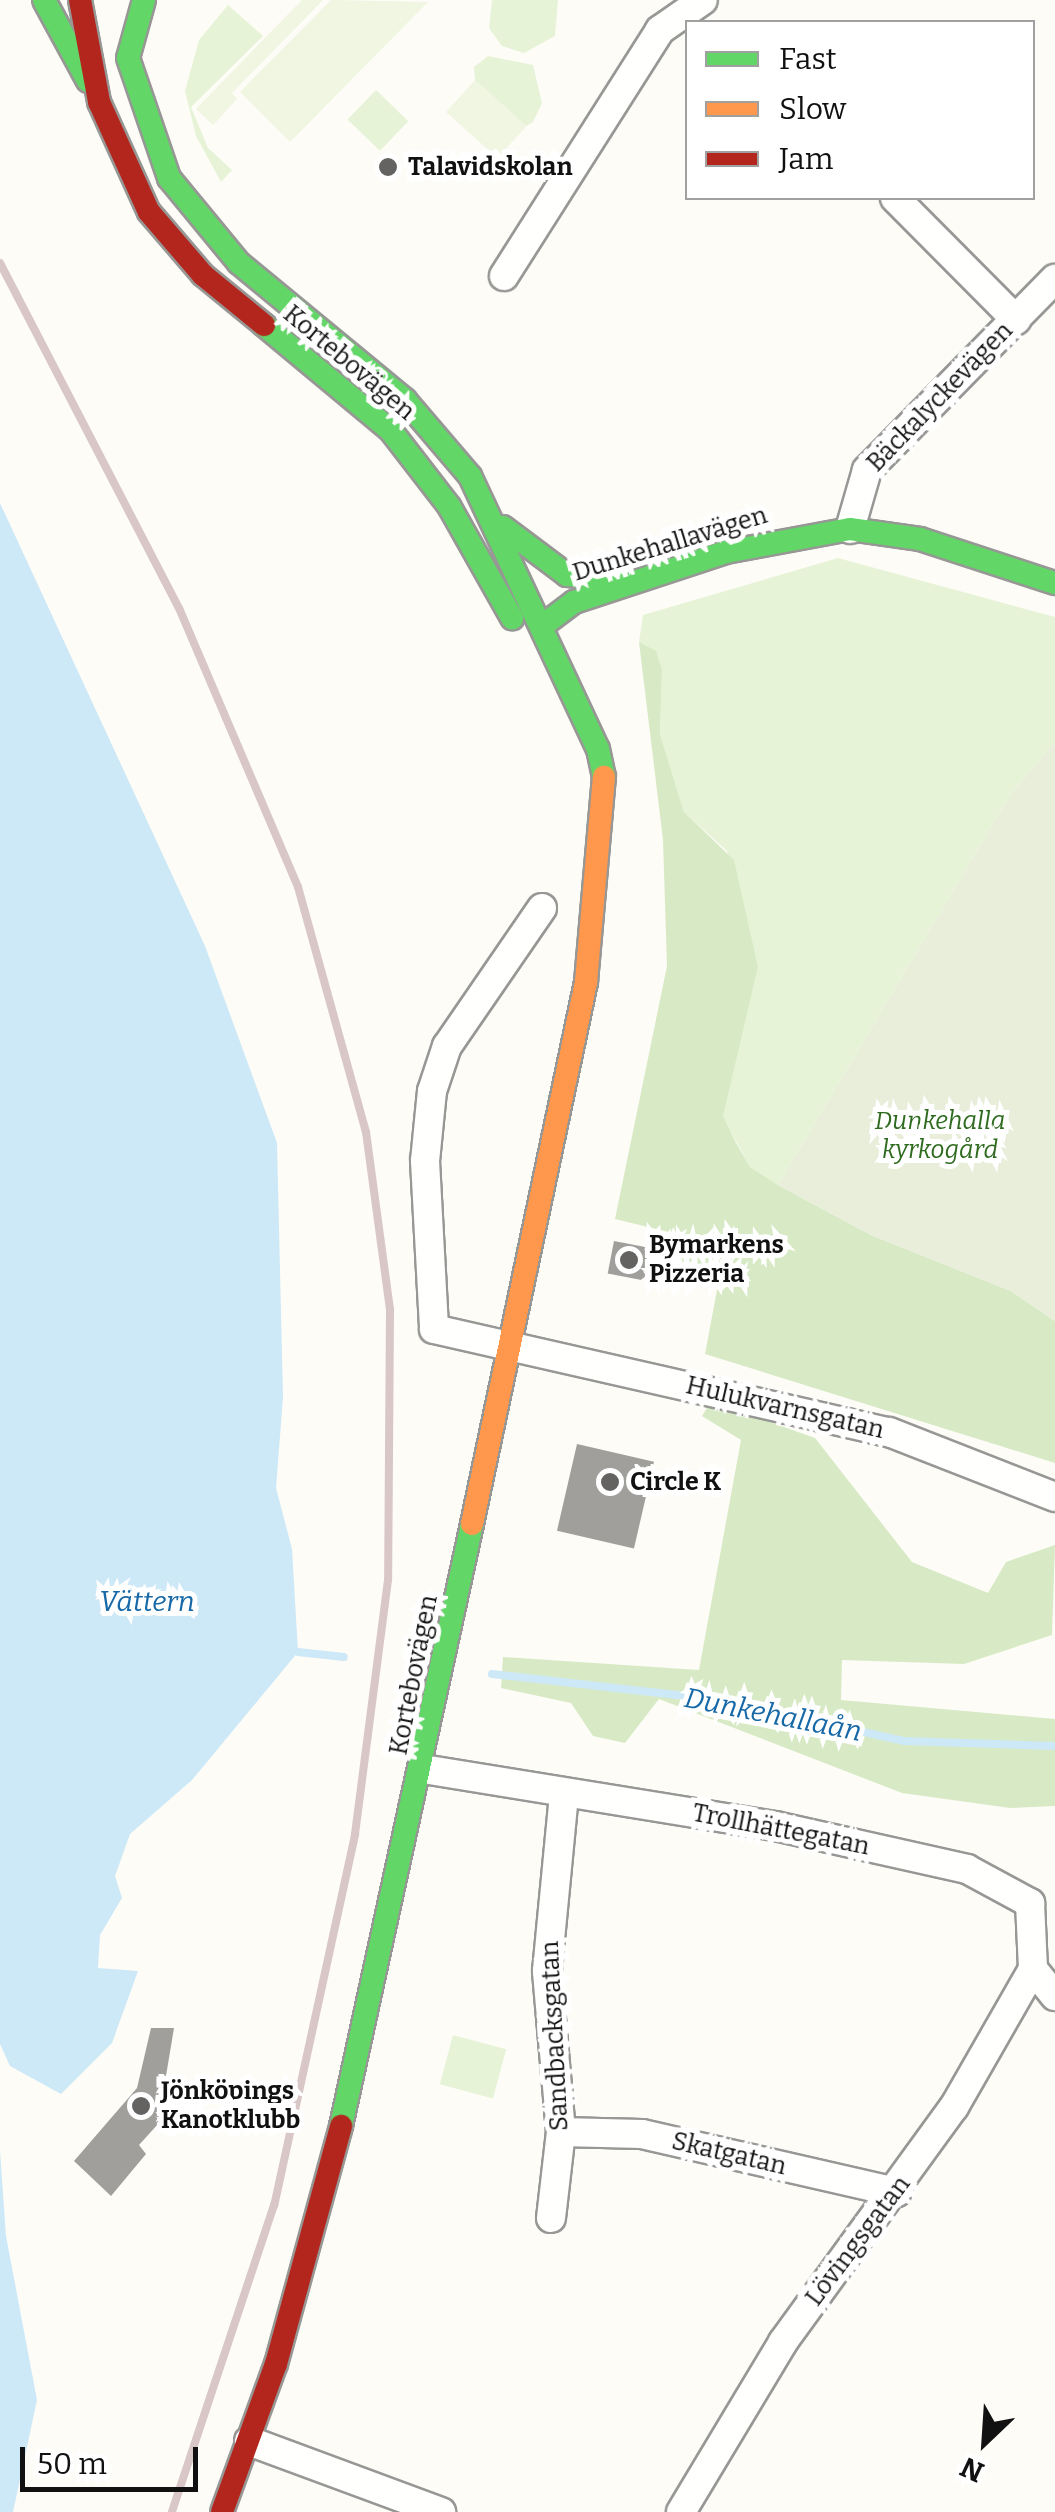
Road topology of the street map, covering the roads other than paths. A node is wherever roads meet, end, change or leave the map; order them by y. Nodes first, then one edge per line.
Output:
1 (44, 0) edge
2 (80, 0) edge
3 (144, 0) edge
4 (708, 8) edge
5 (99, 102) junction
6 (896, 200) edge
7 (504, 276) dead end
8 (1055, 278) edge
9 (1016, 320) junction
10 (496, 522) junction
11 (850, 529) junction
12 (648, 580) junction
13 (1055, 583) edge
14 (566, 622) junction
15 (517, 626) junction
16 (542, 626) junction
17 (555, 720) dead end
18 (598, 748) junction
19 (575, 768) dead end
20 (604, 836) junction
21 (542, 908) dead end
22 (508, 1343) junction
23 (1055, 1497) edge
24 (423, 1769) junction
25 (564, 1795) junction
26 (1043, 1901) edge
27 (1032, 1969) junction
28 (1055, 1996) edge
29 (561, 2132) junction
30 (896, 2192) junction
31 (551, 2218) dead end
32 (249, 2442) junction
33 (222, 2512) edge
34 (442, 2512) edge
35 (681, 2512) edge

1 - 5 street
2 - 5 street, Kortebovägen
3 - 10 street, Kortebovägen
4 - 7 street
5 - 15 street, Kortebovägen
6 - 9 street
8 - 9 street, Bäckalyckevägen
9 - 11 street, Bäckalyckevägen
10 - 12 street
10 - 16 street, Kortebovägen
11 - 12 street, Dunkehallavägen
11 - 13 street, Dunkehallavägen
12 - 14 street
12 - 16 street, Dunkehallavägen
14 - 16 street
14 - 18 street
15 - 16 street
15 - 17 street, Kortebovägen
16 - 18 street, Kortebovägen
18 - 20 street, Kortebovägen
19 - 20 street
20 - 22 street, Kortebovägen
21 - 22 street, Hulukvarnsgatan
22 - 23 street, Hulukvarnsgatan
22 - 24 street, Kortebovägen
24 - 25 street, Trollhättegatan
24 - 32 street, Kortebovägen
25 - 26 street, Trollhättegatan
25 - 29 street, Sandbacksgatan
26 - 27 street, Trollhättegatan
27 - 28 street
27 - 30 street, Lövingsgatan
29 - 30 street, Skatgatan
29 - 31 street, Sandbacksgatan
30 - 35 street, Lövingsgatan
32 - 33 street, Kortebovägen
32 - 34 street

